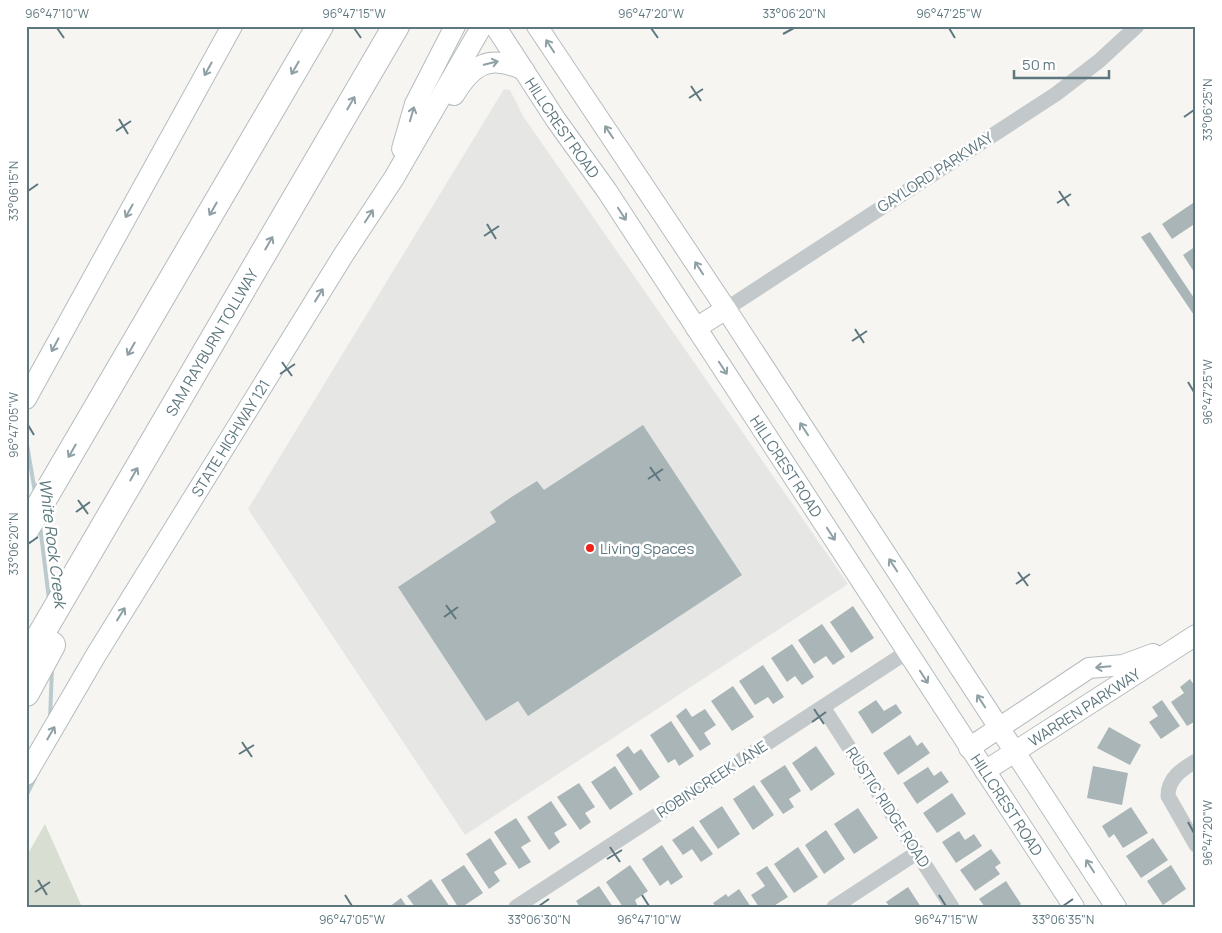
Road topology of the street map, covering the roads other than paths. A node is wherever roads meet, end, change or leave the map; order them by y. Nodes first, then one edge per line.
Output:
1 (232, 26) edge
2 (320, 26) edge
3 (396, 26) edge
4 (455, 26) edge
5 (482, 26) edge
6 (495, 26) edge
7 (537, 26) edge
8 (1137, 26) edge
9 (524, 70) junction
10 (394, 178) junction
11 (726, 308) junction
12 (696, 328) junction
13 (26, 399) edge
14 (50, 489) junction
15 (26, 516) edge
16 (109, 516) junction
17 (26, 529) edge
18 (1189, 640) edge
19 (907, 652) junction
20 (26, 660) edge
21 (26, 693) edge
22 (823, 707) junction
23 (999, 728) junction
24 (970, 748) junction
25 (1016, 753) junction
26 (1196, 761) edge
27 (985, 772) junction
28 (26, 775) edge
29 (1196, 845) edge
30 (918, 852) junction
31 (516, 907) edge
32 (834, 907) edge
33 (952, 907) edge
34 (1074, 907) edge
35 (1116, 907) edge

1 -> 13 main road
2 -> 14 highway
16 -> 3 highway, SAM RAYBURN TOLLWAY
10 -> 4 main road
5 - 10 main road, STATE HIGHWAY 121
6 - 9 main road, HILLCREST ROAD
11 -> 7 main road
8 - 11 street, GAYLORD PARKWAY
10 -> 9 main road
9 -> 12 main road, HILLCREST ROAD
28 -> 10 main road, STATE HIGHWAY 121
11 - 12 main road
23 -> 11 main road
12 -> 19 main road, HILLCREST ROAD
14 - 15 highway
14 - 17 highway
16 - 20 highway, SAM RAYBURN TOLLWAY
16 - 21 highway
18 -> 23 main road, WARREN PARKWAY
18 - 25 main road, WARREN PARKWAY
19 - 22 street, ROBINCREEK LANE
19 -> 24 main road, HILLCREST ROAD
22 - 30 street, RUSTIC RIDGE ROAD
22 - 31 street, ROBINCREEK LANE
23 - 24 main road, WARREN PARKWAY
23 - 25 main road
24 - 27 main road, HILLCREST ROAD
25 - 27 main road, WARREN PARKWAY
35 -> 25 main road
26 - 29 street
27 - 34 main road, HILLCREST ROAD
30 - 32 street
30 - 33 street, RUSTIC RIDGE ROAD

